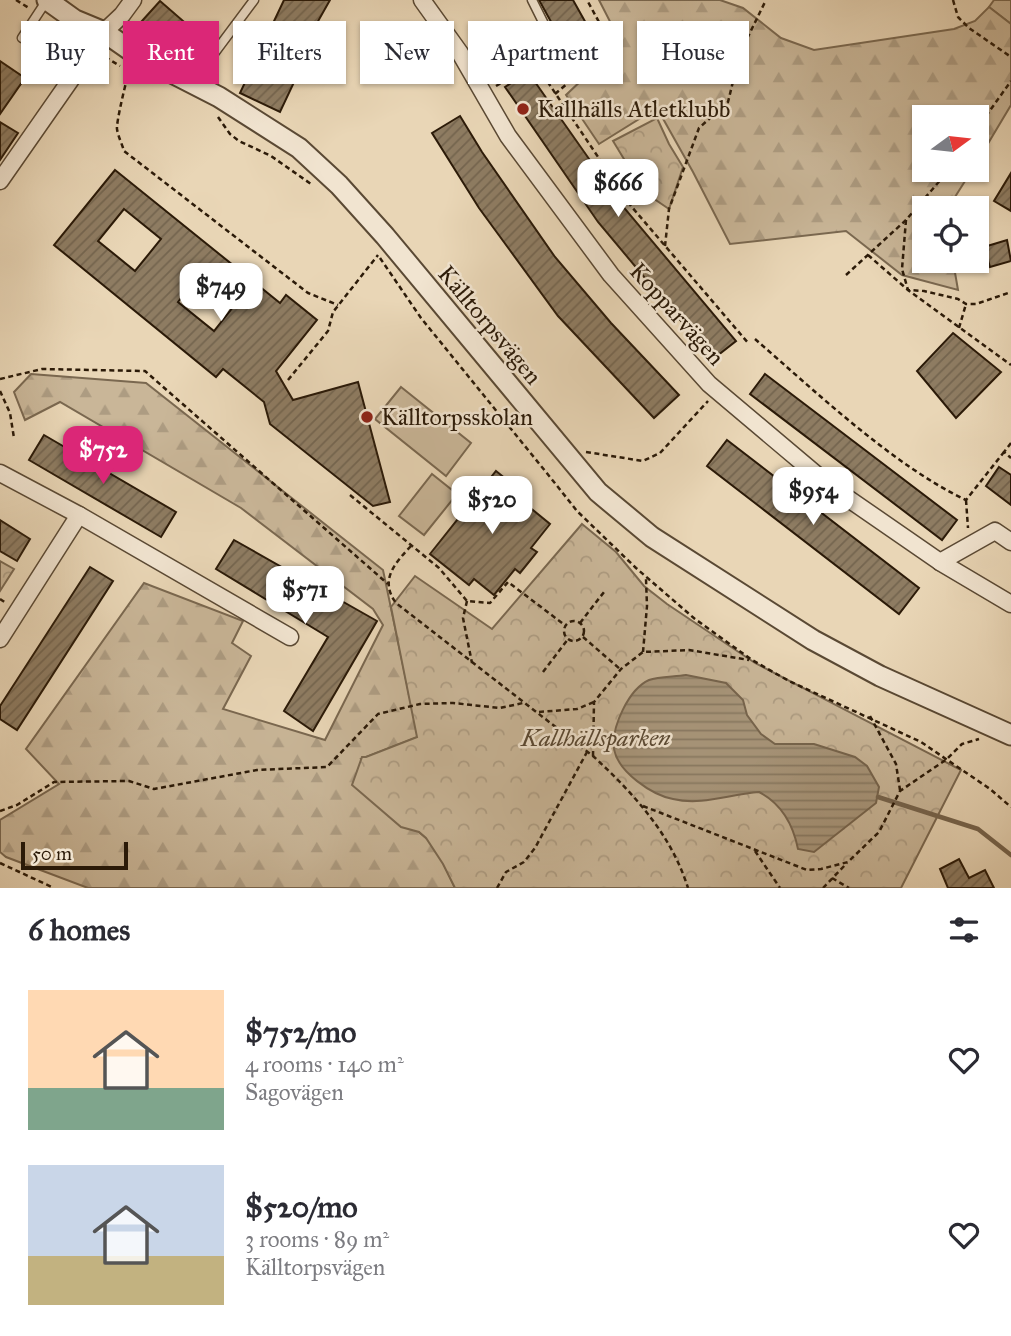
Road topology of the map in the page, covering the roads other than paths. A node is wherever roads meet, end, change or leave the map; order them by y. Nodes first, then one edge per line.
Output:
1 (47, 0) edge
2 (133, 0) edge
3 (254, 0) edge
4 (422, 0) edge
5 (532, 0) edge
6 (33, 21) edge
7 (77, 21) edge
8 (542, 21) edge
9 (109, 27) edge
10 (219, 47) edge
11 (468, 67) edge
12 (68, 84) edge
13 (194, 84) edge
14 (478, 84) edge
15 (0, 181) edge
16 (0, 473) edge
17 (79, 515) junction
18 (1011, 542) edge
19 (940, 562) junction
20 (1011, 604) edge
21 (290, 636) dead end
22 (0, 639) edge
23 (1011, 735) edge

1 - 6 lane
1 - 7 street, Källtorpsvägen
2 - 9 street
3 - 10 lane
4 - 11 street, Kopparvägen
5 - 8 lane
12 - 15 street
13 - 23 street, Källtorpsvägen
14 - 19 street, Kopparvägen
16 - 17 street
17 - 21 street
17 - 22 street
18 - 19 street
19 - 20 street, Kopparvägen

